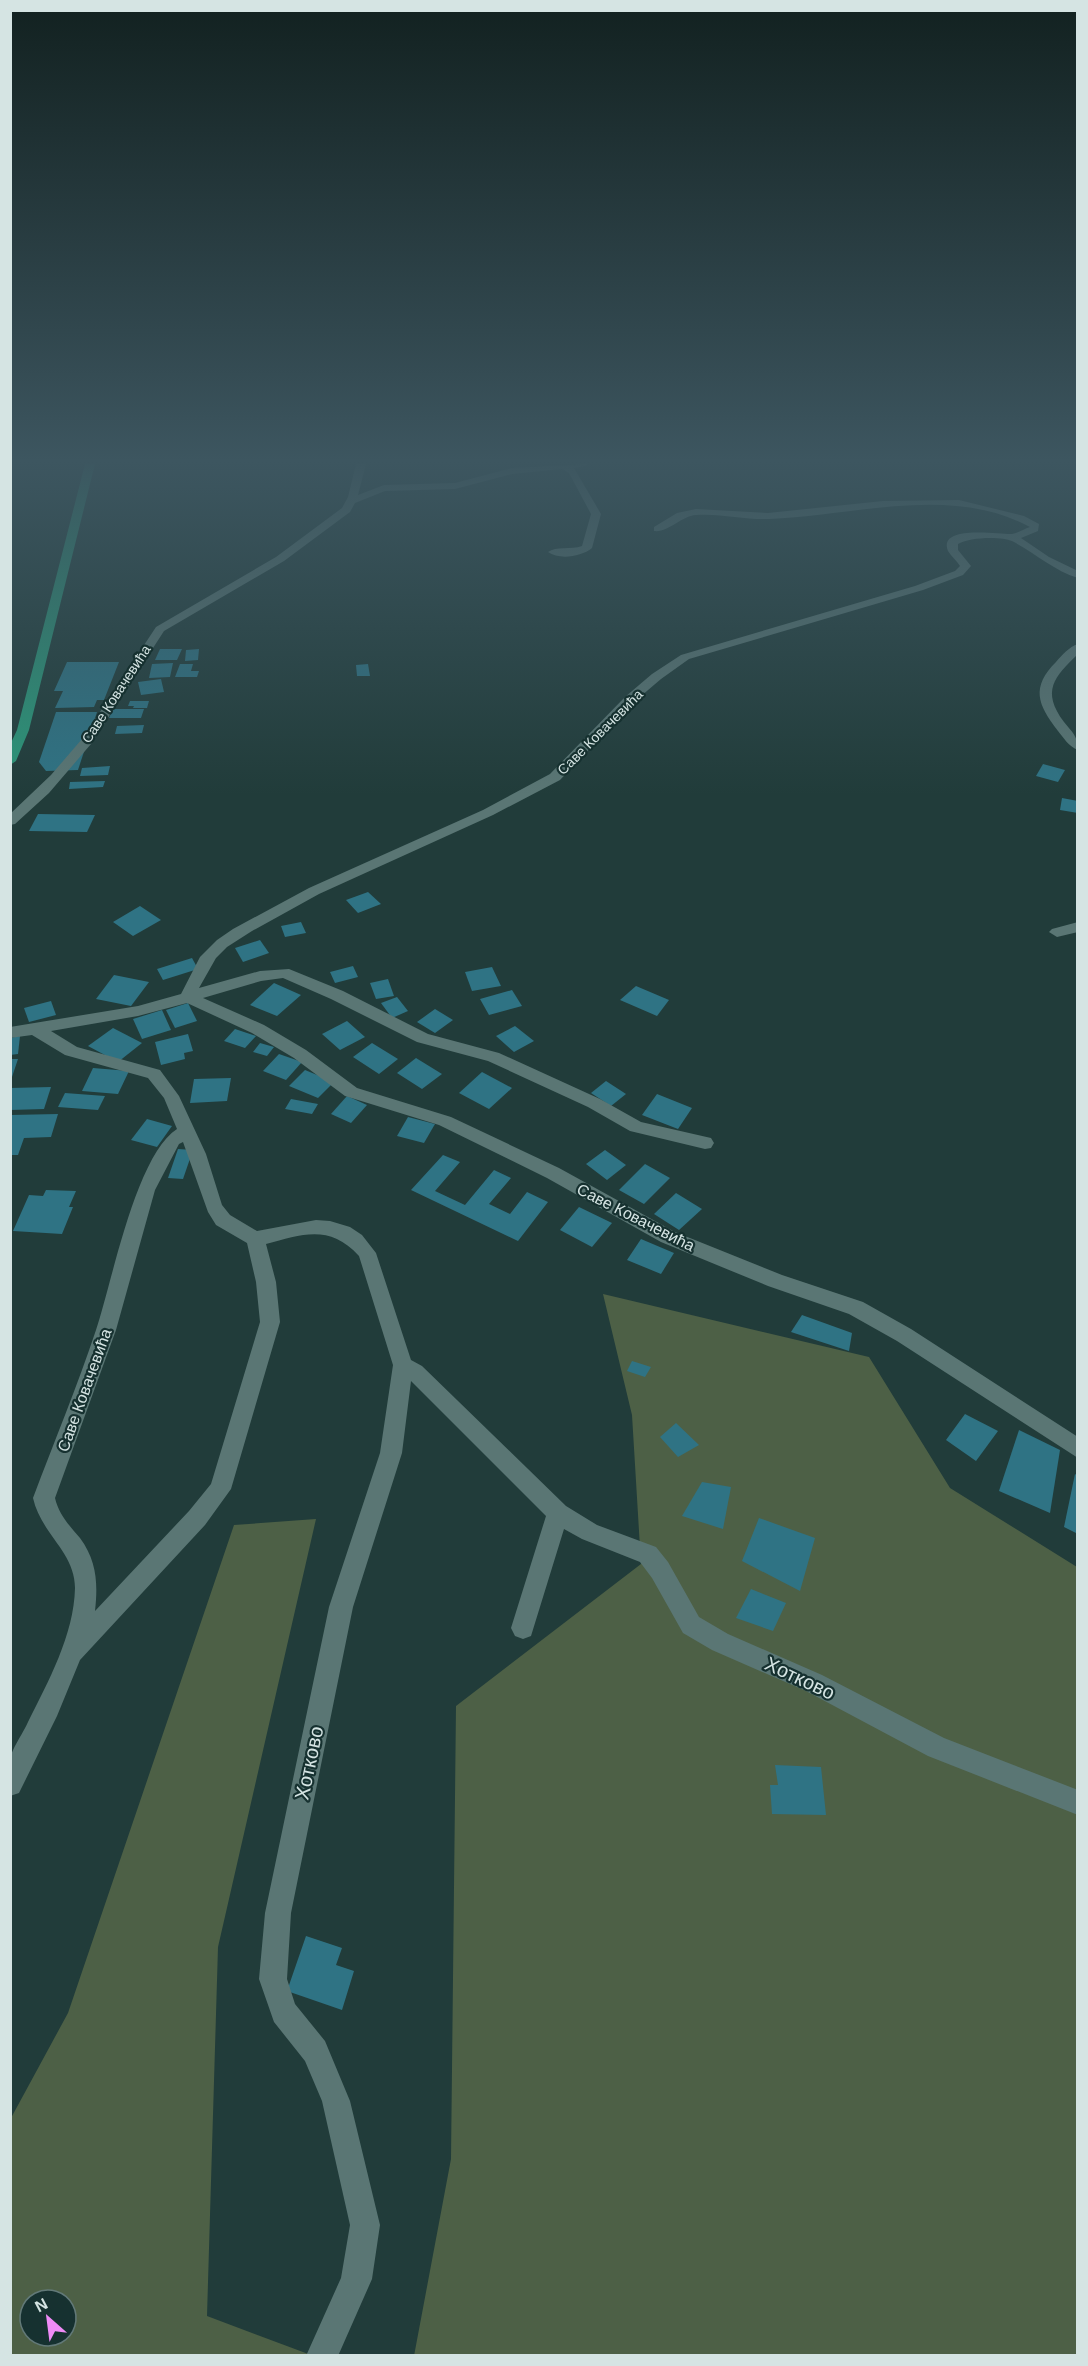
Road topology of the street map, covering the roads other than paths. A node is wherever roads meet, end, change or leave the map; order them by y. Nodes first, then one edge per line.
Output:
1 (62, 574) edge
2 (255, 574) edge
3 (955, 574) edge
4 (1077, 647) edge
5 (1077, 746) edge
6 (10, 761) edge
7 (10, 821) edge
8 (1077, 927) edge
9 (1057, 932) dead end
10 (188, 997) junction
11 (33, 1028) junction
12 (10, 1033) edge
13 (188, 1131) junction
14 (705, 1143) dead end
15 (255, 1239) junction
16 (403, 1365) junction
17 (1077, 1449) edge
18 (558, 1513) junction
19 (523, 1628) dead end
20 (72, 1652) junction
21 (10, 1784) edge
22 (1077, 1803) edge
23 (322, 2355) edge

1 - 6 main road
2 - 7 street, Саве Ковачевића
3 - 10 street, Саве Ковачевића
4 - 5 street
8 - 9 street
10 - 11 street
10 - 14 street
10 - 17 street, Саве Ковачевића
11 - 12 street
11 - 13 street
13 - 15 street
13 - 20 street, Саве Ковачевића
15 - 16 street
15 - 20 street, Саве Ковачевића
16 - 18 street, Хотково
16 - 23 street, Хотково
18 - 19 street
18 - 22 street, Хотково
20 - 21 street, Саве Ковачевића

